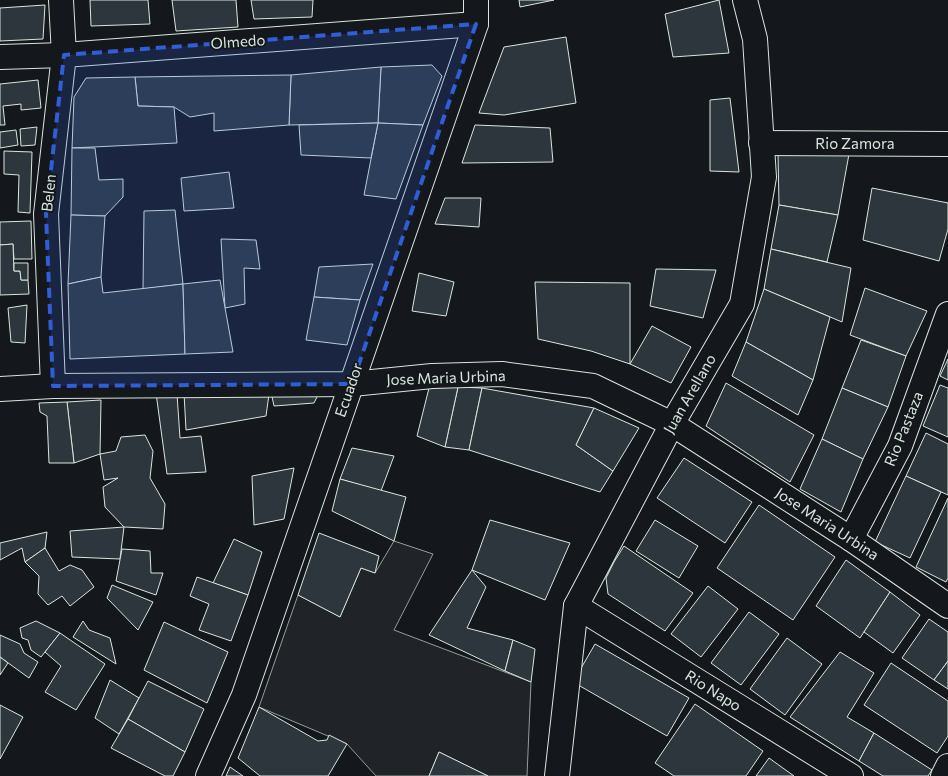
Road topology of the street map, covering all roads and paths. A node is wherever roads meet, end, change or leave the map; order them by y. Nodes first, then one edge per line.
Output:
1 (61, 0) edge
2 (476, 0) edge
3 (745, 0) edge
4 (476, 24) junction
5 (64, 55) junction
6 (0, 57) edge
7 (761, 143) junction
8 (948, 144) edge
9 (948, 314) edge
10 (352, 384) junction
11 (53, 386) junction
12 (0, 389) edge
13 (672, 424) junction
14 (851, 540) junction
15 (576, 606) junction
16 (948, 606) edge
17 (948, 766) edge
18 (208, 776) edge
19 (557, 776) edge
20 (851, 776) edge
21 (943, 776) edge

1 - 5 street, Belen
2 - 4 street, Ecuador
3 - 7 street, Juan Arellano
4 - 5 street, Olmedo
4 - 10 street, Ecuador
5 - 6 street, Olmedo
5 - 11 street, Belen
7 - 8 street, Rio Zamora
7 - 13 street, Juan Arellano
9 - 14 street, Rio Pastaza
10 - 11 street, Jose Maria Urbina
10 - 13 street, Jose Maria Urbina
10 - 18 street, Ecuador
11 - 12 street, Jose Maria Urbina
13 - 14 street, Jose Maria Urbina
13 - 15 street, Juan Arellano
14 - 16 street, Jose Maria Urbina
15 - 19 street, Juan Arellano
15 - 20 street, Rio Napo
17 - 21 street

